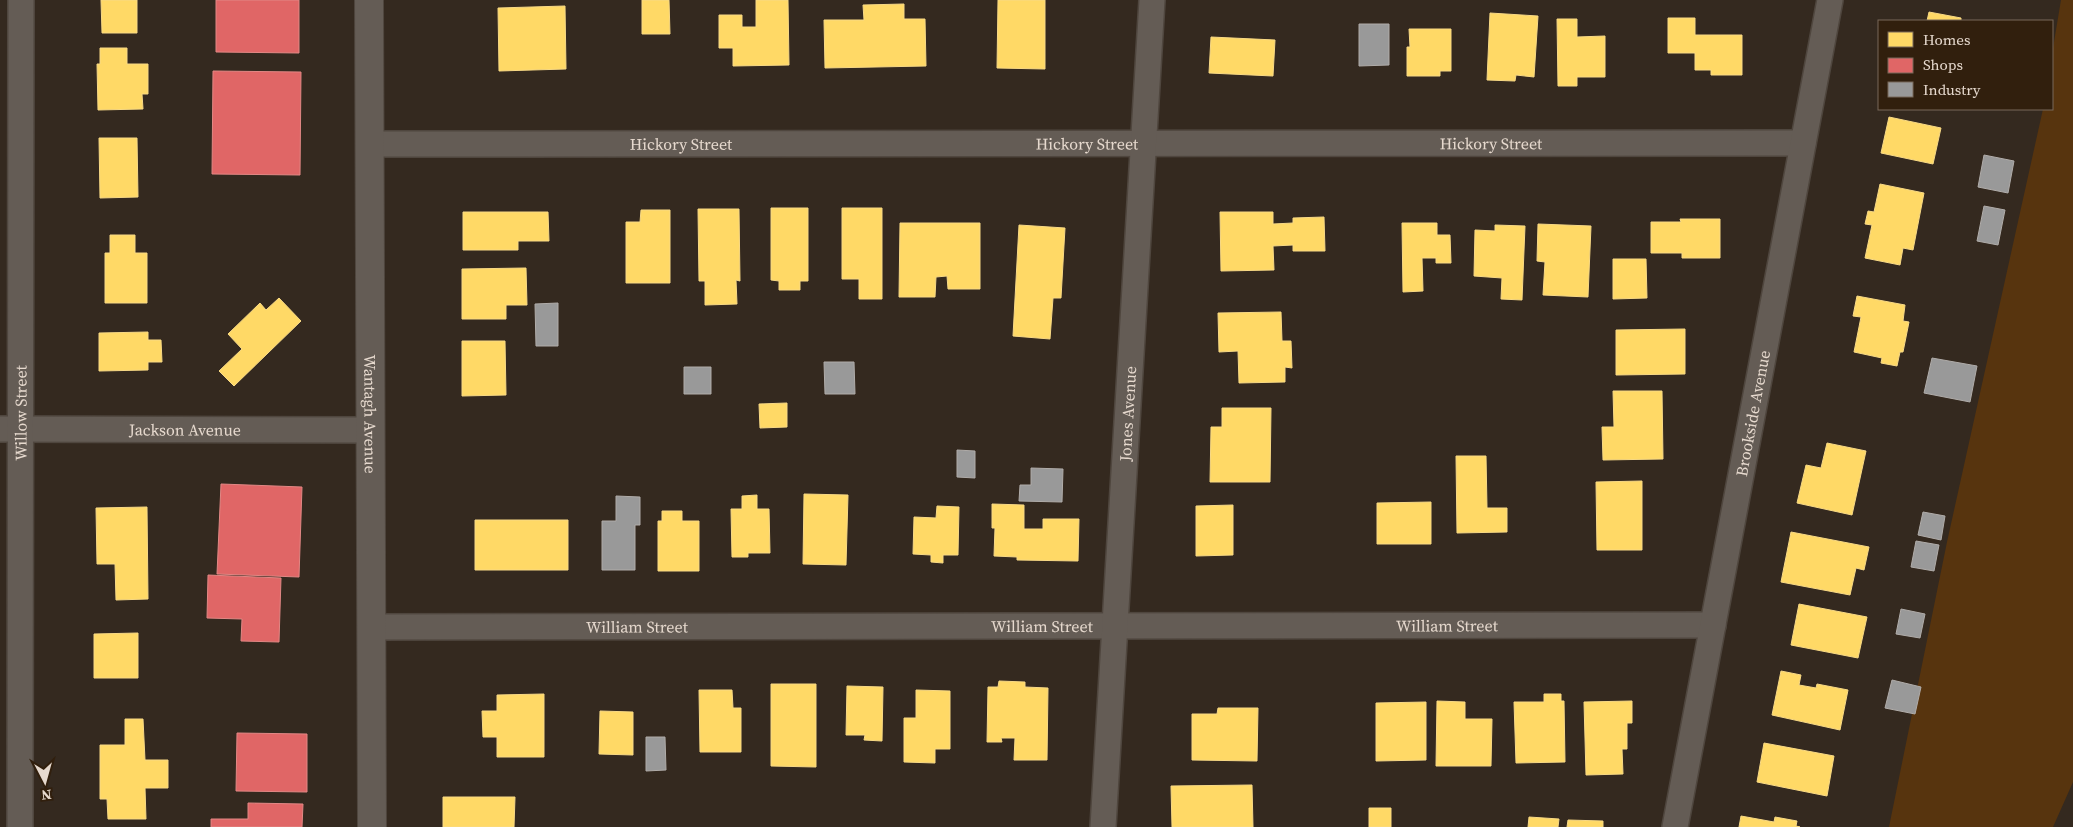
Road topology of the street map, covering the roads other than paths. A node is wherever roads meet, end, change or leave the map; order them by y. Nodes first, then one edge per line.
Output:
1 (21, 0) edge
2 (369, 0) edge
3 (1152, 0) edge
4 (1830, 0) edge
5 (1143, 143) junction
6 (1803, 143) junction
7 (369, 144) junction
8 (10, 429) edge
9 (370, 430) junction
10 (1713, 625) junction
11 (1115, 626) junction
12 (371, 627) junction
13 (20, 827) edge
14 (372, 827) edge
15 (1103, 827) edge
16 (1674, 827) edge

1 - 8 street, Willow Street
2 - 7 main road, Wantagh Avenue
3 - 5 street, Jones Avenue
4 - 6 street, Brookside Avenue
5 - 6 street, Hickory Street
5 - 7 street, Hickory Street
5 - 11 street, Jones Avenue
6 - 10 street, Brookside Avenue
7 - 9 main road, Wantagh Avenue
8 - 9 street, Jackson Avenue
8 - 13 street, Willow Street
9 - 12 main road, Wantagh Avenue
10 - 11 street, William Street
10 - 16 street, Brookside Avenue
11 - 12 street, William Street
11 - 15 street, Jones Avenue
12 - 14 main road, Wantagh Avenue

